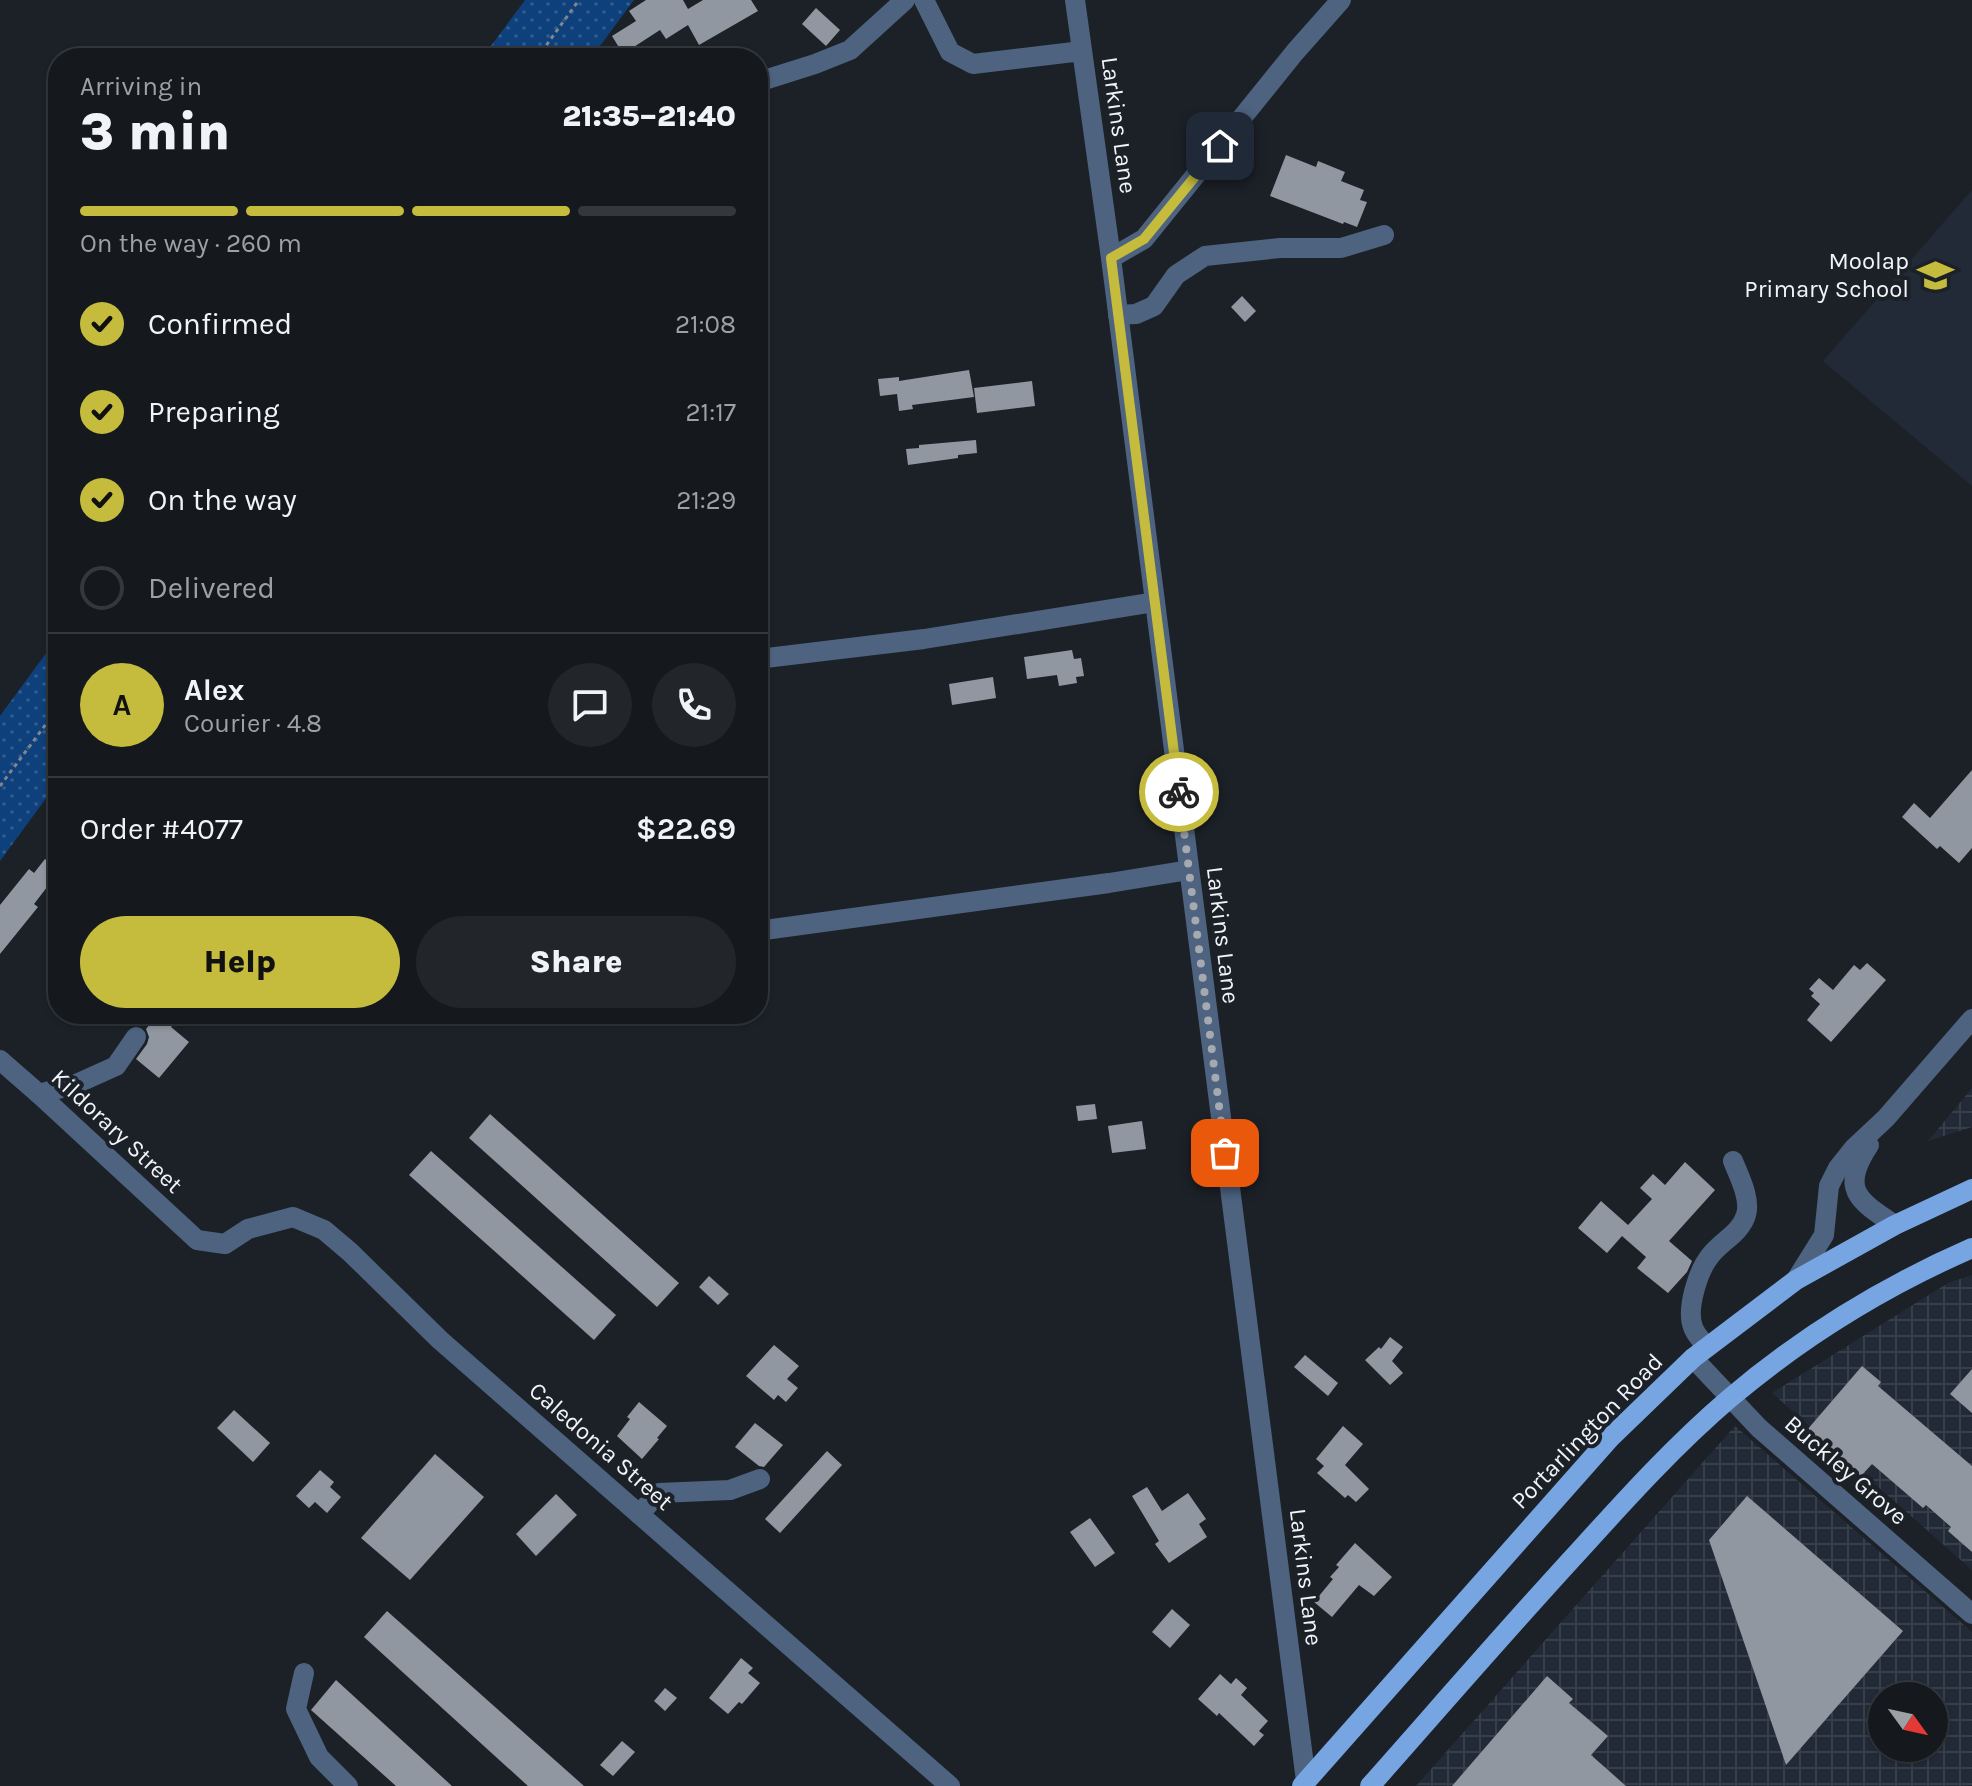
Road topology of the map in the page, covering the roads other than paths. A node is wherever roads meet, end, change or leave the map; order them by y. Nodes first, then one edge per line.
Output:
1 (905, 0) edge
2 (924, 0) edge
3 (1075, 0) edge
4 (1341, 0) edge
5 (1082, 51) junction
6 (768, 79) edge
7 (1384, 235) dead end
8 (1111, 258) junction
9 (1118, 315) junction
10 (1155, 602) junction
11 (768, 658) edge
12 (1189, 870) junction
13 (768, 930) edge
14 (1972, 1019) edge
15 (136, 1037) dead end
16 (0, 1060) edge
17 (39, 1094) junction
18 (1886, 1118) junction
19 (1733, 1161) dead end
20 (1972, 1189) edge
21 (1895, 1225) junction
22 (197, 1240) joint
23 (1972, 1248) edge
24 (1796, 1280) junction
25 (1700, 1353) junction
26 (1730, 1398) junction
27 (760, 1479) dead end
28 (639, 1514) junction
29 (1972, 1614) edge
30 (304, 1673) dead end
31 (1304, 1784) edge
32 (348, 1786) edge
33 (950, 1786) edge
34 (1370, 1786) edge

1 - 6 street
2 - 5 street
3 - 5 street, Larkins Lane
4 - 8 street
5 - 8 street, Larkins Lane
7 - 9 street
8 - 9 street, Larkins Lane
9 - 10 street, Larkins Lane
10 - 11 street
10 - 12 street, Larkins Lane
12 - 13 street
12 - 31 street, Larkins Lane
14 - 18 street
15 - 17 street
16 - 17 street, Kildorary Street
17 - 22 street, Kildorary Street
18 - 21 street
18 - 24 street
19 - 25 street, Buckley Grove
20 - 21 main road, Portarlington Road
21 - 24 main road, Portarlington Road
22 - 28 street, Caledonia Street
23 - 26 main road
24 - 25 main road, Portarlington Road
25 - 26 street, Buckley Grove
25 - 31 main road, Portarlington Road
26 - 29 street, Buckley Grove
26 - 34 main road
27 - 28 street
28 - 33 street, Caledonia Street
30 - 32 street

